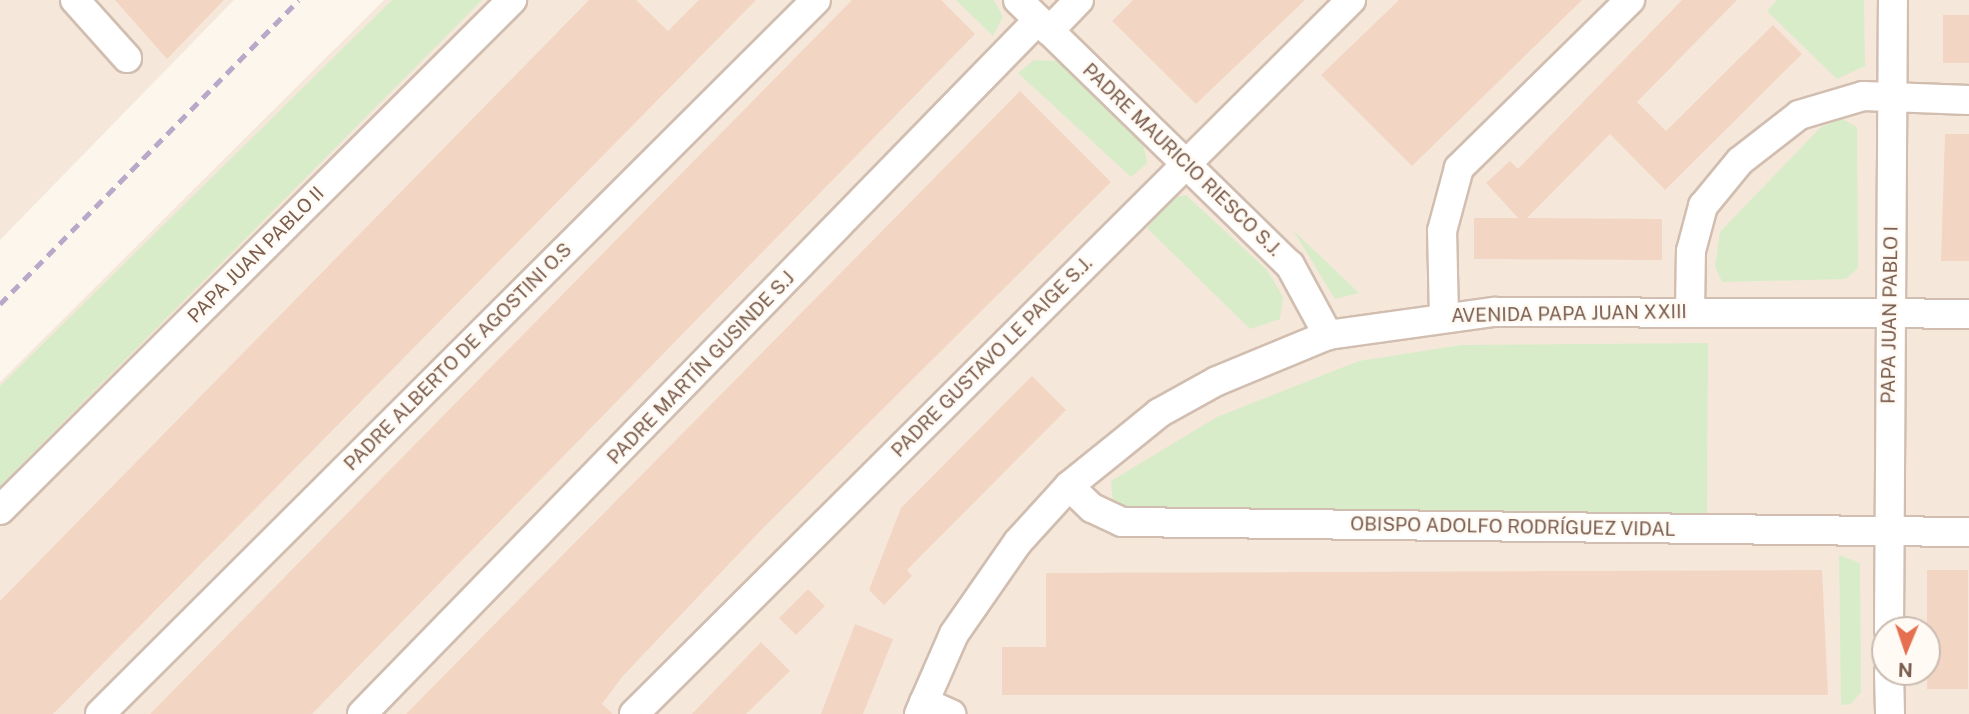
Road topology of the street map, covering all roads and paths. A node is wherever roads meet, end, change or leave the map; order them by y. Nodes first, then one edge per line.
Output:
1 (75, 0) edge
2 (512, 0) edge
3 (816, 0) edge
4 (1018, 0) edge
5 (1080, 0) edge
6 (1351, 0) edge
7 (1630, 0) edge
8 (1893, 0) edge
9 (1043, 25) junction
10 (127, 58) dead end
11 (1893, 96) junction
12 (1969, 100) edge
13 (1185, 165) junction
14 (1689, 312) junction
15 (1889, 314) junction
16 (1969, 314) edge
17 (1444, 317) junction
18 (1328, 335) junction
19 (1069, 486) junction
20 (0, 510) edge
21 (1889, 532) junction
22 (1969, 532) edge
23 (1889, 616) edge
24 (1889, 686) edge
25 (922, 708) edge
26 (100, 714) edge
27 (362, 714) edge
28 (634, 714) edge
29 (951, 714) edge
30 (1890, 714) edge

1 - 10 street
2 - 20 street, PAPA JUAN PABLO II
3 - 26 street, PADRE ALBERTO DE AGOSTINI O.S
4 - 9 street, PADRE MAURICIO RIESCO S.J.
5 - 9 street, PADRE MARTÍN GUSINDE S.J
6 - 13 street, PADRE GUSTAVO LE PAIGE S.J.
7 - 17 street
8 - 11 street, PAPA JUAN PABLO I
9 - 13 street, PADRE MAURICIO RIESCO S.J.
9 - 27 street, PADRE MARTÍN GUSINDE S.J
11 - 12 street
11 - 14 street
11 - 15 street, PAPA JUAN PABLO I
13 - 18 street, PADRE MAURICIO RIESCO S.J.
13 - 28 street, PADRE GUSTAVO LE PAIGE S.J.
14 - 15 street, AVENIDA PAPA JUAN XXIII
14 - 17 street, AVENIDA PAPA JUAN XXIII
15 - 16 street, AVENIDA PAPA JUAN XXIII
15 - 21 street, PAPA JUAN PABLO I
17 - 18 street, AVENIDA PAPA JUAN XXIII
18 - 19 street, AVENIDA PAPA JUAN XXIII
19 - 21 street, OBISPO ADOLFO RODRÍGUEZ VIDAL
19 - 25 street, AVENIDA PAPA JUAN XXIII
21 - 22 street, OBISPO ADOLFO RODRÍGUEZ VIDAL
21 - 23 street, PAPA JUAN PABLO I
24 - 30 street
25 - 29 street

